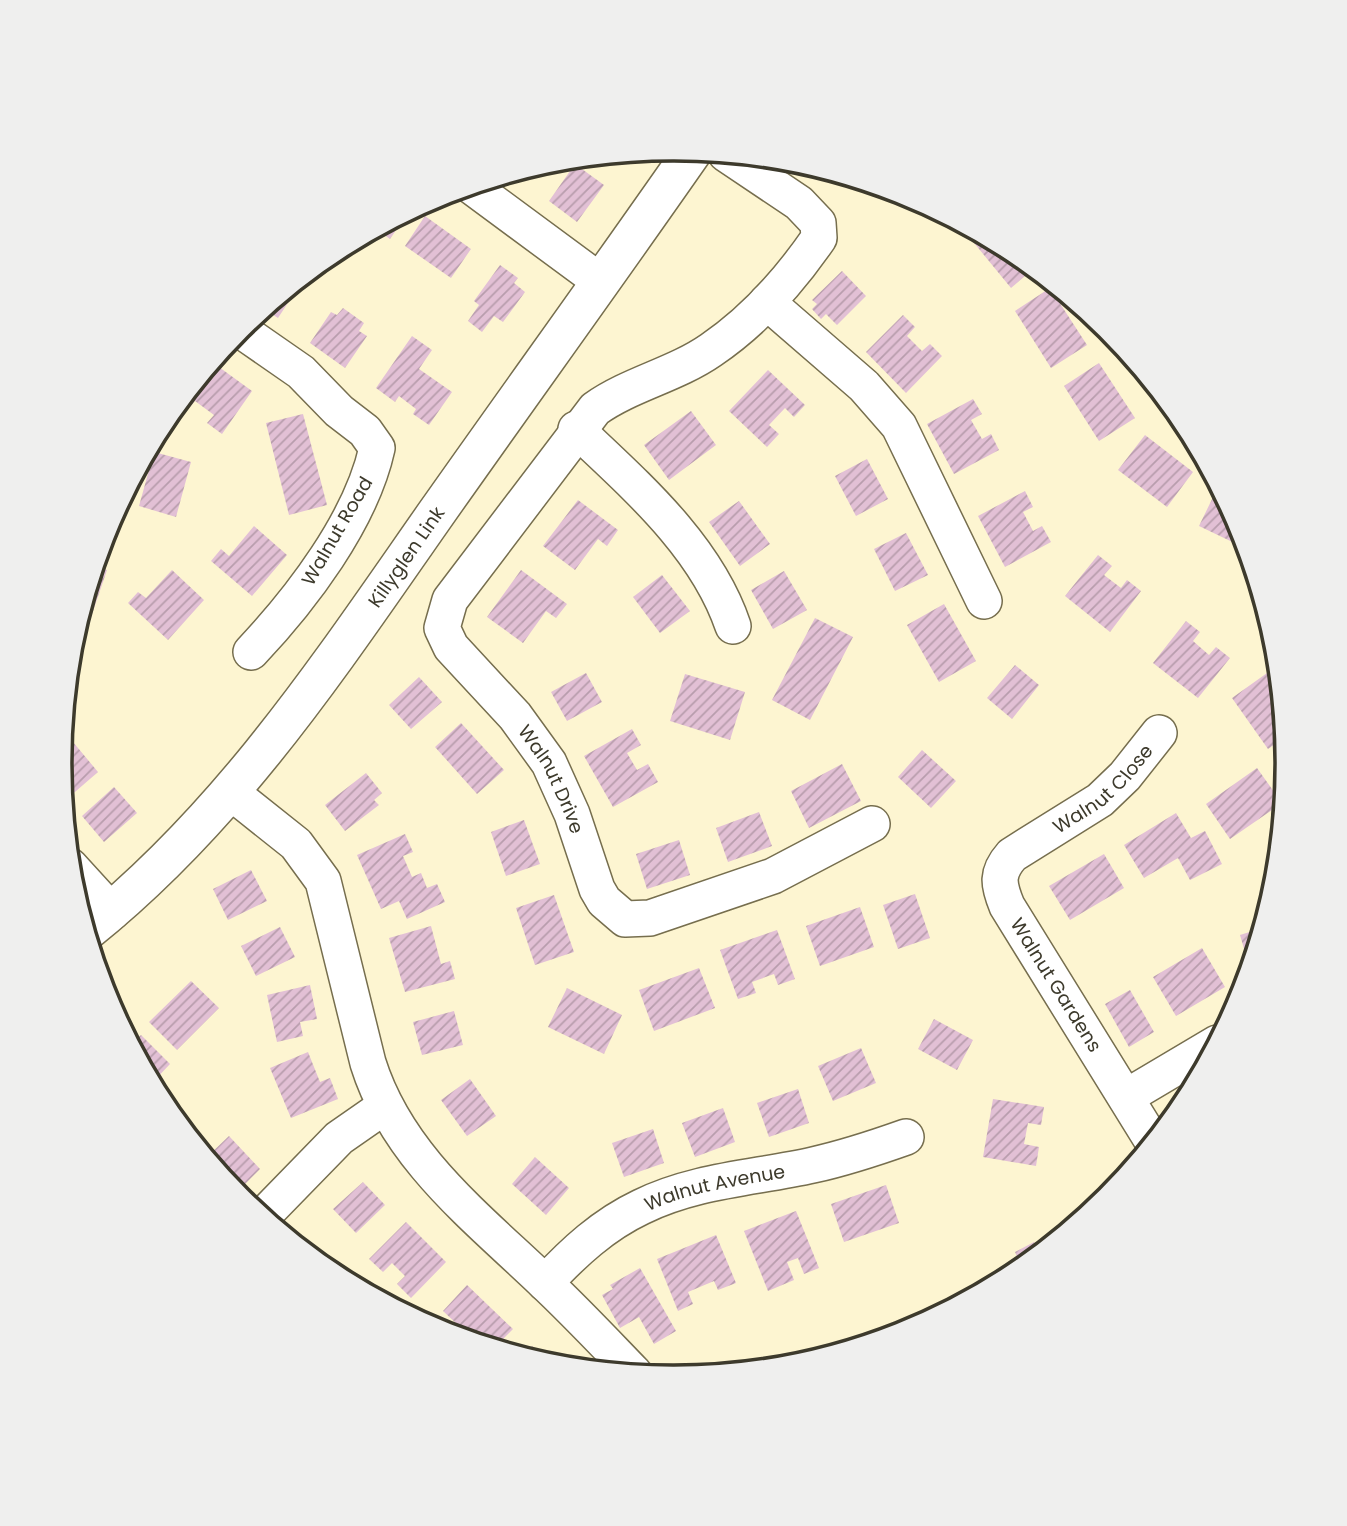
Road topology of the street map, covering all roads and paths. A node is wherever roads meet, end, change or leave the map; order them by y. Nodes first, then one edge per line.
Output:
1 (685, 162) edge
2 (743, 165) edge
3 (480, 193) edge
4 (601, 282) junction
5 (767, 302) junction
6 (249, 336) edge
7 (576, 429) junction
8 (984, 601) dead end
9 (733, 626) dead end
10 (251, 652) dead end
11 (1159, 733) dead end
12 (232, 793) junction
13 (872, 824) dead end
14 (1041, 836) joint
15 (88, 900) edge
16 (99, 922) edge
17 (1201, 1053) edge
18 (1126, 1097) junction
19 (385, 1106) junction
20 (1148, 1133) edge
21 (906, 1138) dead end
22 (270, 1209) edge
23 (545, 1283) junction
24 (623, 1362) edge

1 - 4 street, Killyglen Link
2 - 5 street, Walnut Drive
3 - 4 street
4 - 12 street, Killyglen Link
5 - 7 street, Walnut Drive
5 - 8 street
6 - 10 street, Walnut Road
7 - 9 street
7 - 13 street, Walnut Drive
11 - 14 street, Walnut Close
12 - 16 street, Killyglen Link
12 - 19 street
14 - 18 street, Walnut Gardens
15 - 16 street
17 - 18 street
18 - 20 street, Walnut Gardens
19 - 22 street
19 - 23 street
21 - 23 street, Walnut Avenue
23 - 24 street

